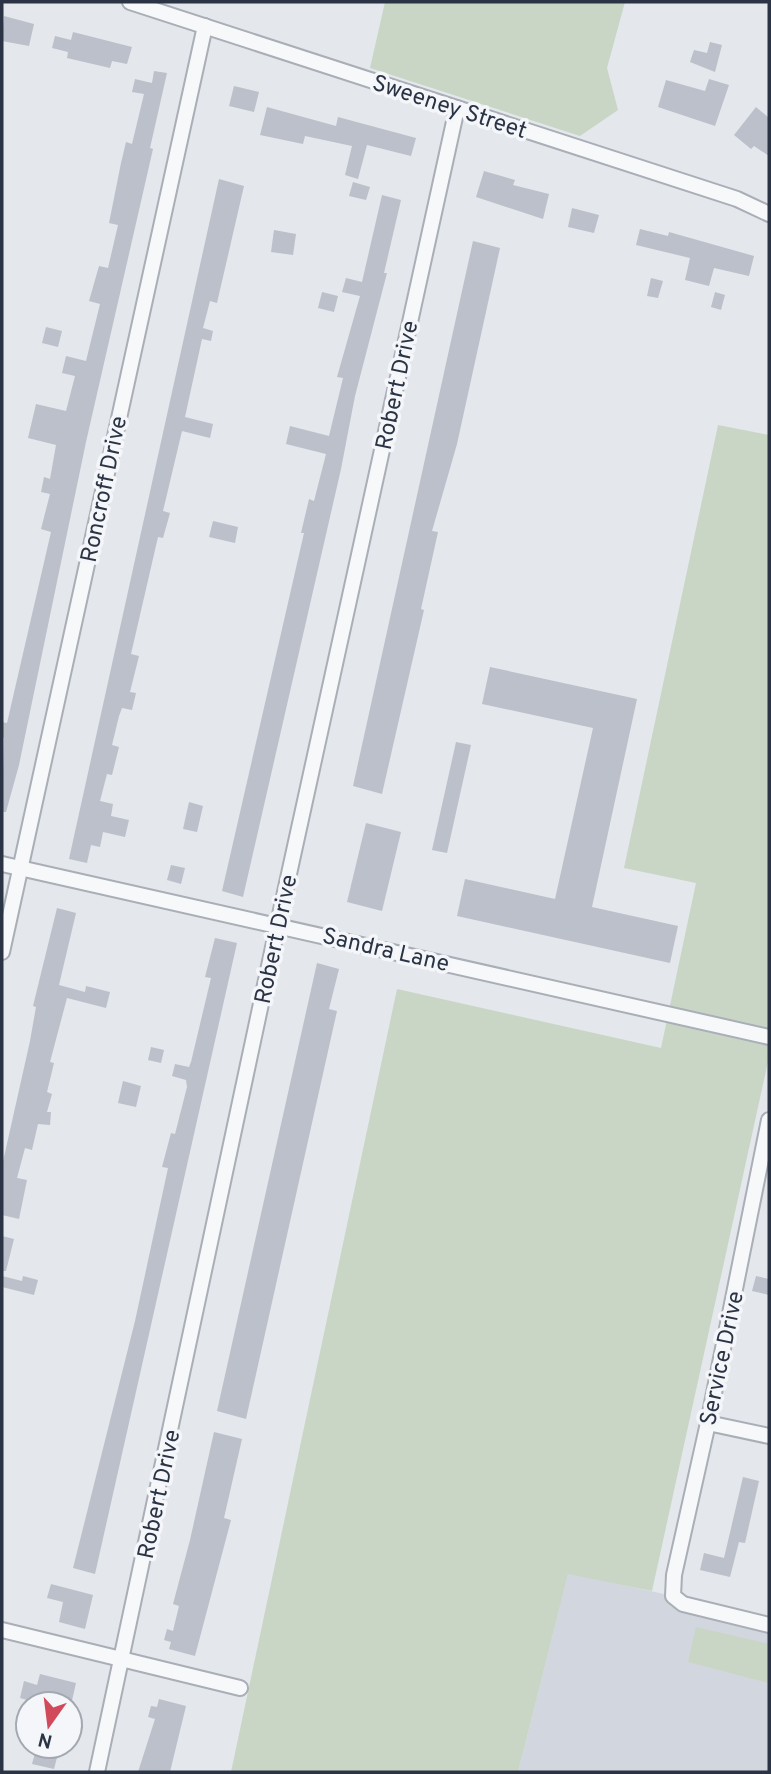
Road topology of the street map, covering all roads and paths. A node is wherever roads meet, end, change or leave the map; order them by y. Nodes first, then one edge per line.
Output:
1 (130, 2) edge
2 (205, 26) junction
3 (457, 108) junction
4 (769, 214) edge
5 (2, 864) edge
6 (20, 868) junction
7 (278, 924) junction
8 (2, 951) edge
9 (769, 1037) edge
10 (769, 1121) edge
11 (708, 1423) junction
12 (769, 1436) edge
13 (769, 1625) edge
14 (2, 1630) edge
15 (124, 1659) junction
16 (240, 1688) dead end
17 (97, 1772) edge

1 - 2 street, Sweeney Street
2 - 3 street, Sweeney Street
2 - 6 street, Roncroff Drive
3 - 4 street, Sweeney Street
3 - 7 street, Robert Drive
5 - 6 street, Sandra Lane
6 - 7 street, Sandra Lane
6 - 8 street, Roncroff Drive
7 - 9 street, Sandra Lane
7 - 15 street, Robert Drive
10 - 11 street, Service Drive
11 - 12 street
11 - 13 street, Service Drive
14 - 15 street
15 - 16 street
15 - 17 street, Robert Drive

